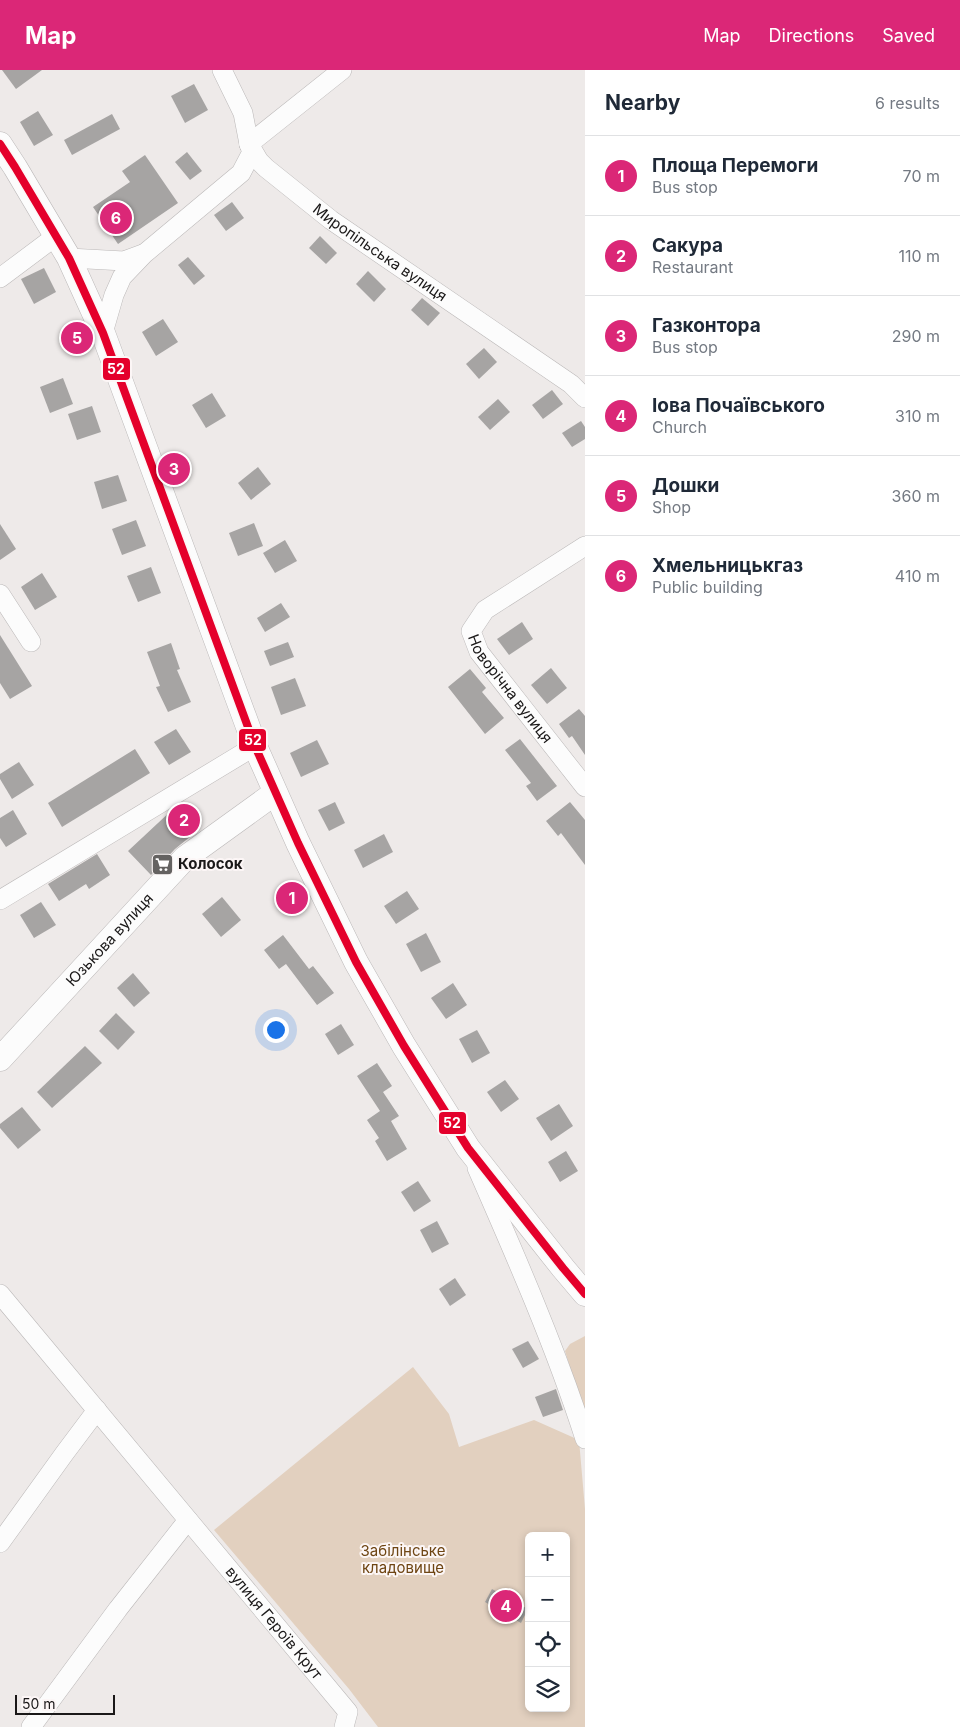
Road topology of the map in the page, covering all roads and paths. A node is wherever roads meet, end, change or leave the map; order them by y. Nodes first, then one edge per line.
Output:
1 (222, 70) edge
2 (342, 70) edge
3 (0, 144) edge
4 (249, 144) junction
5 (56, 236) junction
6 (144, 254) junction
7 (69, 258) junction
8 (0, 278) edge
9 (103, 333) junction
10 (585, 398) edge
11 (585, 546) edge
12 (0, 594) edge
13 (31, 642) dead end
14 (255, 746) junction
15 (585, 787) edge
16 (275, 793) junction
17 (0, 900) edge
18 (0, 1059) edge
19 (468, 1148) junction
20 (0, 1294) edge
21 (585, 1294) edge
22 (97, 1410) junction
23 (585, 1439) edge
24 (188, 1520) junction
25 (0, 1543) edge
26 (31, 1727) edge
27 (344, 1727) edge

1 - 4 street, Миропільська вулиця
2 - 4 street
3 - 5 main road
4 - 6 street
4 - 10 street, Миропільська вулиця
5 - 7 main road
5 - 8 street
6 - 7 street
6 - 9 street
7 - 9 main road
9 - 14 main road
11 - 15 street, Новорічна вулиця
12 - 13 street
14 - 16 main road
14 - 17 street
16 - 18 main road, Юзькова вулиця
16 - 19 main road
19 - 21 main road
19 - 23 street
20 - 22 street, вулиця Героїв Крут
22 - 24 street, вулиця Героїв Крут
22 - 25 street
24 - 26 street
24 - 27 street, вулиця Героїв Крут

